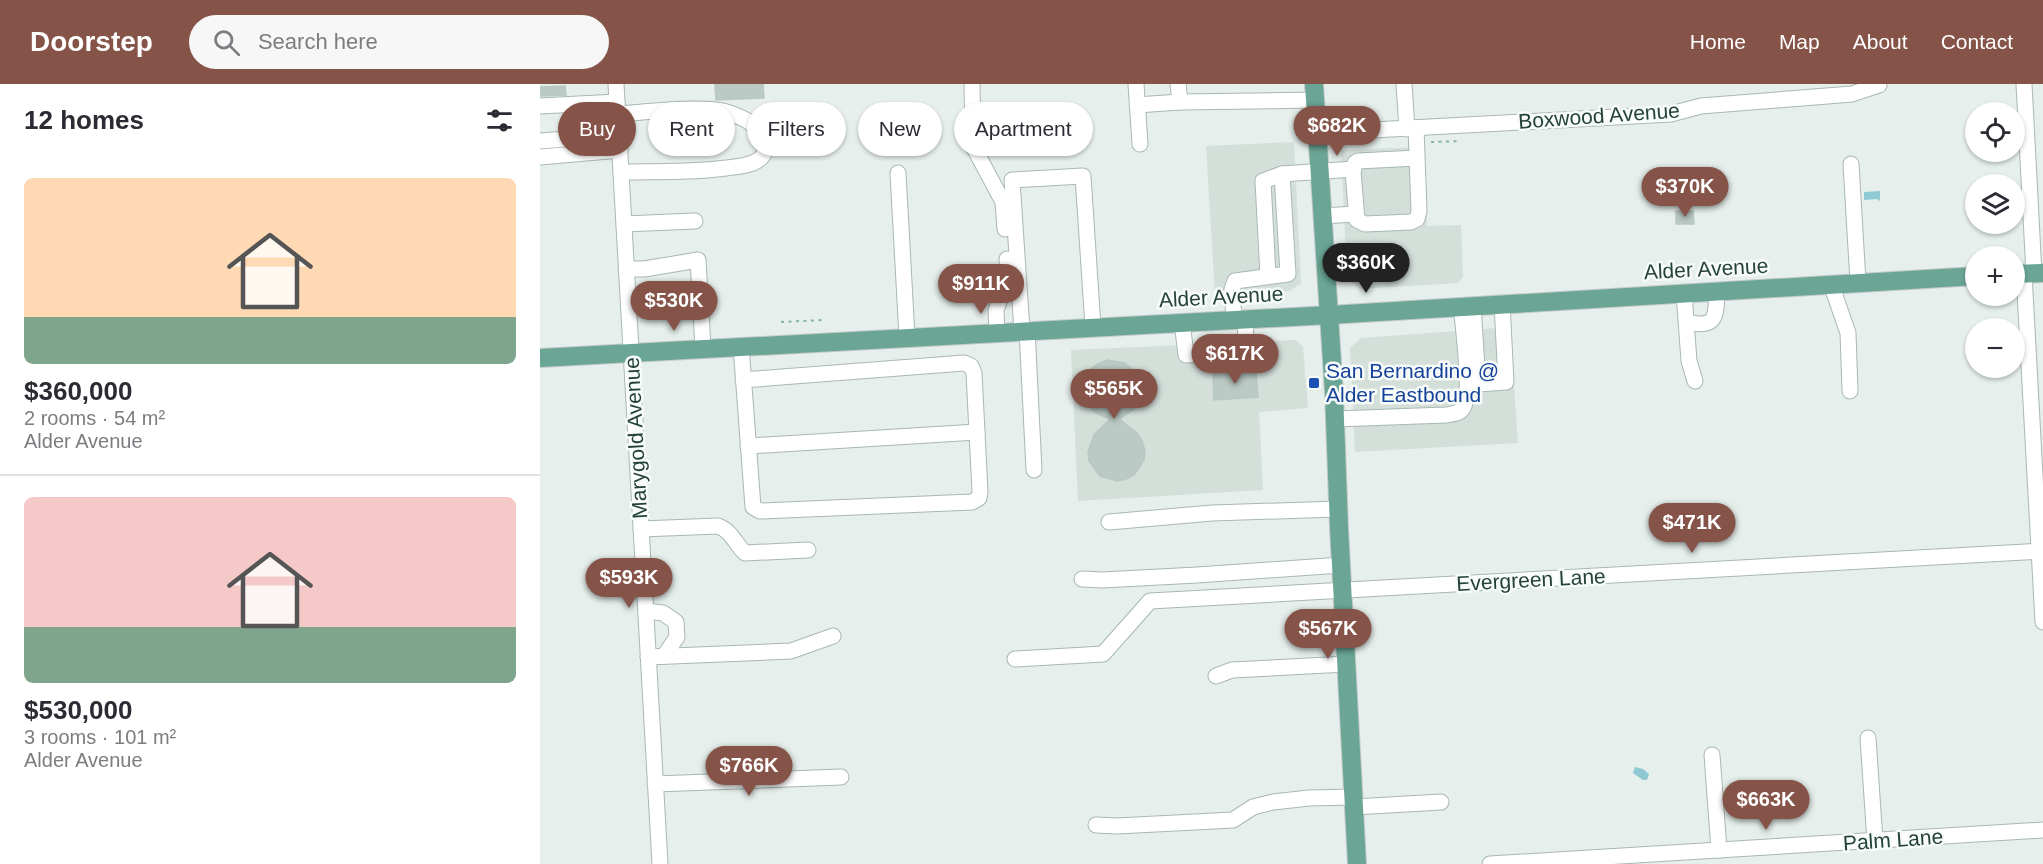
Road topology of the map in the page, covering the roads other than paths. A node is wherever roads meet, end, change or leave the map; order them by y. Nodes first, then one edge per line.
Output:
1 (616, 84) edge
2 (972, 84) edge
3 (1136, 84) edge
4 (1178, 84) edge
5 (1404, 84) edge
6 (2024, 84) edge
7 (1879, 85) edge
8 (1315, 92) edge
9 (618, 102) edge
10 (1180, 102) junction
11 (1137, 105) junction
12 (540, 106) edge
13 (558, 106) edge
14 (636, 108) edge
15 (1412, 128) junction
16 (1317, 133) junction
17 (540, 141) edge
18 (558, 141) edge
19 (1140, 144) dead end
20 (558, 154) edge
21 (620, 156) edge
22 (540, 157) edge
23 (1417, 158) junction
24 (1851, 164) dead end
25 (1354, 169) junction
26 (621, 172) junction
27 (1320, 172) junction
28 (898, 173) dead end
29 (1282, 174) junction
30 (1356, 214) junction
31 (1322, 216) junction
32 (696, 221) dead end
33 (624, 224) junction
34 (626, 269) junction
35 (2029, 274) edge
36 (1268, 276) junction
37 (1965, 277) edge
38 (1858, 282) junction
39 (1831, 284) junction
40 (1717, 291) junction
41 (1684, 292) junction
42 (1502, 303) junction
43 (1467, 305) junction
44 (1329, 315) junction
45 (1240, 318) junction
46 (1182, 322) junction
47 (1686, 322) junction
48 (1093, 327) junction
49 (1024, 331) junction
50 (997, 332) junction
51 (907, 337) junction
52 (741, 346) junction
53 (703, 348) junction
54 (631, 352) junction
55 (540, 357) edge
56 (743, 380) junction
57 (1695, 381) dead end
58 (1850, 391) dead end
59 (1335, 419) junction
60 (977, 432) junction
61 (748, 446) junction
62 (1034, 470) dead end
63 (1338, 509) junction
64 (1109, 522) dead end
65 (641, 530) junction
66 (808, 550) dead end
67 (2041, 551) edge
68 (1341, 565) junction
69 (1082, 579) dead end
70 (1342, 590) junction
71 (646, 611) junction
72 (2043, 622) edge
73 (833, 636) dead end
74 (656, 657) junction
75 (1015, 659) dead end
76 (1346, 664) junction
77 (1216, 676) dead end
78 (1868, 738) dead end
79 (1712, 755) dead end
80 (840, 777) dead end
81 (656, 784) junction
82 (1354, 802) junction
83 (1441, 802) dead end
84 (1096, 825) dead end
85 (2043, 830) edge
86 (1875, 841) junction
87 (1719, 850) junction
88 (660, 864) edge
89 (1357, 864) edge
90 (1490, 864) edge

1 - 9 street, Marygold Avenue
2 - 50 street
3 - 11 street
4 - 10 street
5 - 15 street
6 - 35 street
7 - 15 street, Boxwood Avenue
8 - 10 street
8 - 16 main road
10 - 11 street
11 - 19 street
12 - 13 street
14 - 26 street
15 - 16 street, Boxwood Avenue
15 - 23 street
16 - 27 main road
17 - 18 street
20 - 22 street
21 - 26 street, Marygold Avenue
23 - 25 street
23 - 30 street
24 - 38 street
25 - 27 street
25 - 30 street
26 - 33 street, Marygold Avenue
27 - 29 street
27 - 31 main road
28 - 51 street
29 - 36 street
29 - 36 street
30 - 31 street
31 - 44 main road
32 - 33 street
33 - 34 street, Marygold Avenue
34 - 53 street
34 - 54 street, Marygold Avenue
35 - 67 street
36 - 45 street
37 - 38 main road, Alder Avenue
38 - 39 main road, Alder Avenue
39 - 40 main road, Alder Avenue
39 - 58 street
40 - 41 main road, Alder Avenue
40 - 47 street
41 - 42 main road, Alder Avenue
41 - 47 street
42 - 43 main road, Alder Avenue
42 - 43 street
43 - 44 main road, Alder Avenue
43 - 59 street
44 - 45 main road, Alder Avenue
44 - 59 main road
45 - 46 main road, Alder Avenue
45 - 46 street
46 - 48 main road, Alder Avenue
47 - 57 street
48 - 49 main road, Alder Avenue
48 - 49 street
49 - 50 main road, Alder Avenue
49 - 62 street
50 - 51 main road, Alder Avenue
51 - 52 main road, Alder Avenue
52 - 53 main road, Alder Avenue
52 - 56 street
53 - 54 main road, Alder Avenue
54 - 55 main road, Alder Avenue
54 - 65 street, Marygold Avenue
56 - 60 street
56 - 61 street
59 - 63 main road
60 - 61 street
60 - 61 street
63 - 64 street
63 - 68 main road
65 - 66 street
65 - 71 street, Marygold Avenue
67 - 70 street, Evergreen Lane
67 - 72 street
68 - 69 street
68 - 70 main road
70 - 75 street, Evergreen Lane
70 - 76 main road
71 - 74 street, Marygold Avenue
71 - 74 street
73 - 74 street
74 - 81 street, Marygold Avenue
76 - 77 street
76 - 82 main road
78 - 86 street
79 - 87 street
80 - 81 street
81 - 88 street, Marygold Avenue
82 - 83 street
82 - 84 street
82 - 89 main road
85 - 86 street, Palm Lane
86 - 87 street, Palm Lane
87 - 90 street, Palm Lane

